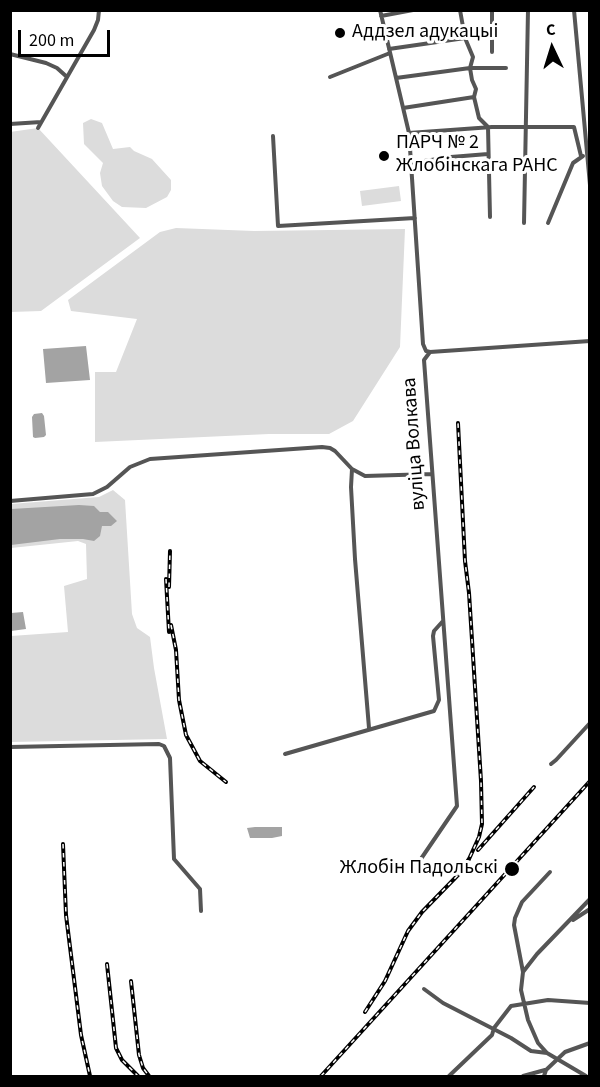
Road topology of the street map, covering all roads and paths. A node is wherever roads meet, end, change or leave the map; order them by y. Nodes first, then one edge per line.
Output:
1 (99, 10) edge
2 (413, 10) edge
3 (460, 10) edge
4 (492, 10) edge
5 (528, 10) edge
6 (574, 10) edge
7 (381, 13) edge
8 (465, 38) junction
9 (389, 51) junction
10 (492, 52) dead end
11 (10, 54) edge
12 (470, 68) junction
13 (506, 68) dead end
14 (67, 77) junction
15 (330, 77) dead end
16 (396, 78) junction
17 (474, 97) junction
18 (403, 108) junction
19 (42, 122) junction
20 (10, 124) edge
21 (488, 127) junction
22 (527, 127) junction
23 (38, 128) dead end
24 (409, 133) junction
25 (273, 136) dead end
26 (488, 154) junction
27 (581, 156) junction
28 (588, 157) edge
29 (411, 163) junction
30 (590, 185) edge
31 (490, 217) dead end
32 (415, 218) junction
33 (524, 223) dead end
34 (548, 223) dead end
35 (590, 341) edge
36 (430, 352) junction
37 (352, 469) junction
38 (432, 474) junction
39 (10, 501) edge
40 (443, 621) junction
41 (590, 723) edge
42 (369, 728) junction
43 (10, 747) edge
44 (285, 754) dead end
45 (551, 764) dead end
46 (412, 872) dead end
47 (550, 872) dead end
48 (590, 899) edge
49 (590, 909) edge
50 (201, 911) dead end
51 (567, 923) junction
52 (523, 972) junction
53 (424, 989) dead end
54 (590, 1003) edge
55 (524, 1004) junction
56 (494, 1028) junction
57 (590, 1043) edge
58 (547, 1053) junction
59 (558, 1061) junction
60 (546, 1070) junction
61 (449, 1077) edge
62 (522, 1077) edge
63 (544, 1077) edge
64 (586, 1077) edge

1 - 14 street
2 - 7 street
3 - 8 street
4 - 10 street
5 - 22 street
6 - 28 street
7 - 9 street, вуліца Волкава
8 - 9 street
8 - 12 street
9 - 15 street
9 - 16 street, вуліца Волкава
11 - 14 street
12 - 13 street
12 - 16 street
12 - 17 street
14 - 19 street
16 - 18 street, вуліца Волкава
17 - 18 street
17 - 21 street
18 - 24 street, вуліца Волкава
19 - 20 street
19 - 23 street
21 - 22 street
21 - 24 street
21 - 26 street
22 - 27 street
22 - 33 street
24 - 29 street, вуліца Волкава
25 - 32 street
26 - 29 street
26 - 31 street
27 - 28 street
27 - 34 street
28 - 30 street
29 - 32 street, вуліца Волкава
32 - 36 street, вуліца Волкава
35 - 36 street
36 - 38 street, вуліца Волкава
37 - 38 street
37 - 39 street
37 - 42 street
38 - 40 street, вуліца Волкава
40 - 42 street
40 - 46 street, вуліца Волкава
41 - 45 street
42 - 44 street
43 - 50 street
47 - 52 street
48 - 51 street
49 - 51 street
51 - 52 street
52 - 55 street
53 - 56 street
54 - 55 street
55 - 56 street
55 - 58 street
56 - 58 street
56 - 61 street
57 - 59 street
58 - 59 street
59 - 60 street
59 - 64 street
60 - 62 street
60 - 63 street

